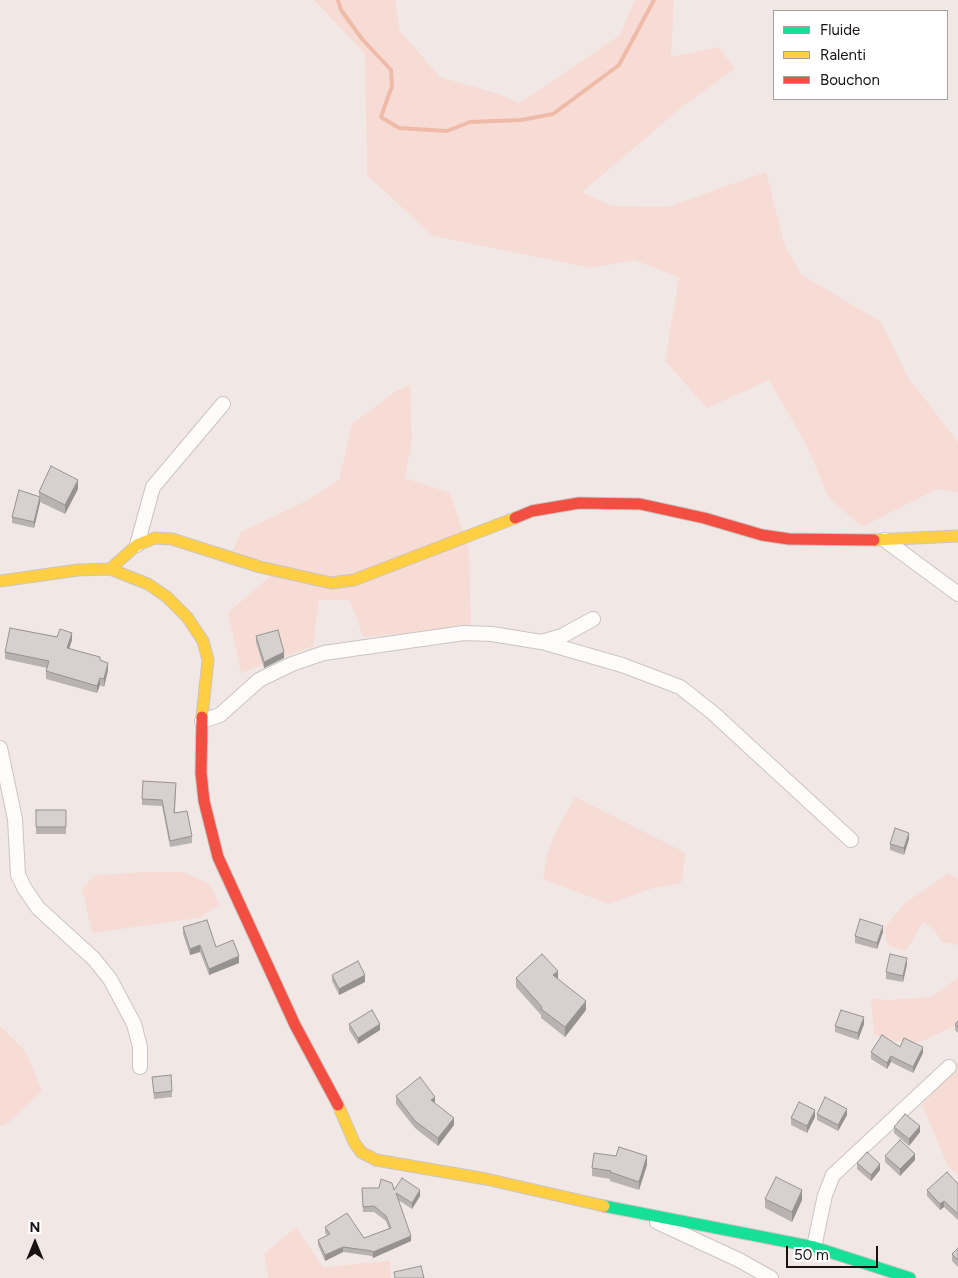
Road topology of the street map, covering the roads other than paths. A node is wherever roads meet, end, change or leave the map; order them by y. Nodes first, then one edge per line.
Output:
1 (223, 404) dead end
2 (958, 536) edge
3 (885, 540) junction
4 (137, 545) junction
5 (110, 570) junction
6 (0, 584) edge
7 (958, 594) edge
8 (593, 620) dead end
9 (541, 642) junction
10 (202, 721) junction
11 (0, 748) edge
12 (850, 840) dead end
13 (140, 1067) dead end
14 (949, 1067) dead end
15 (645, 1216) junction
16 (814, 1247) junction
17 (771, 1278) edge
18 (910, 1278) edge

1 - 4 street
2 - 3 main road
3 - 4 main road
3 - 7 street
4 - 5 main road
5 - 6 main road
5 - 10 main road
8 - 9 street
9 - 10 street
9 - 12 street
10 - 15 main road
11 - 13 street
14 - 16 street
15 - 16 main road
15 - 17 street
16 - 18 main road

